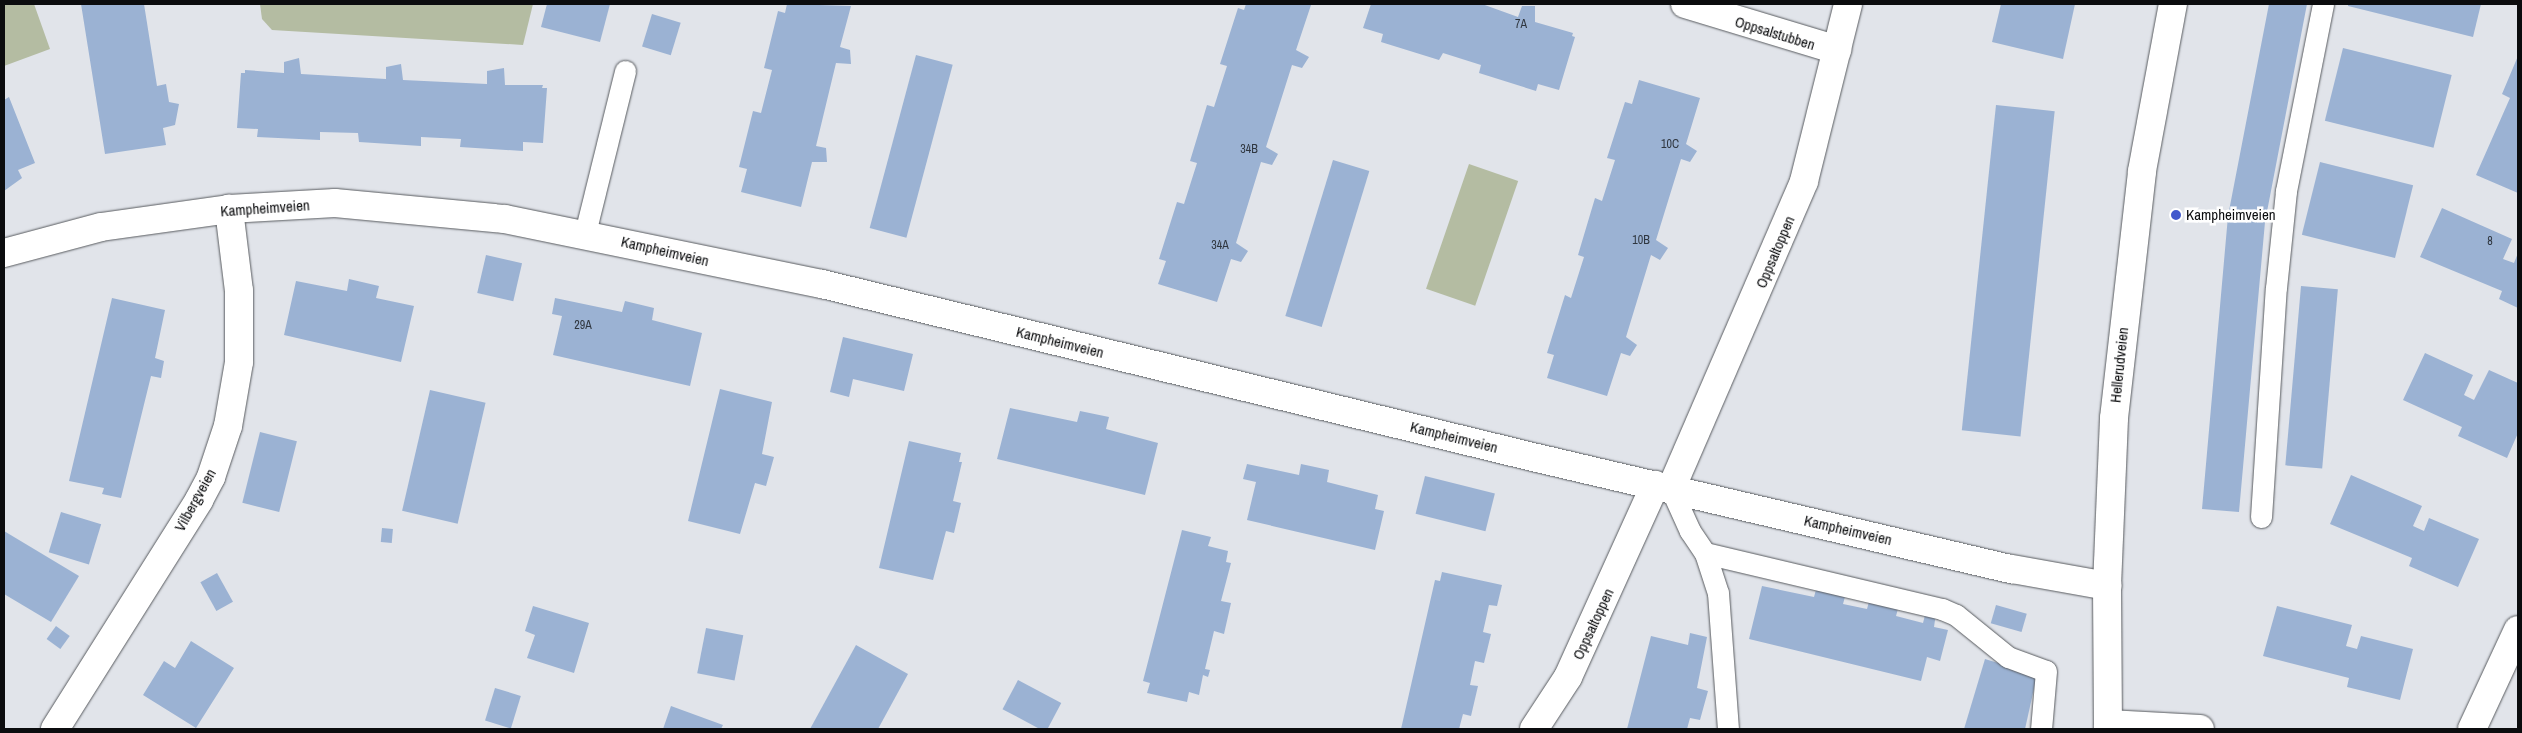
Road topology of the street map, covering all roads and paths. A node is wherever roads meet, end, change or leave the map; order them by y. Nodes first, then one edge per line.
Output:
1 (1685, 4) edge
2 (1848, 4) edge
3 (2173, 4) edge
4 (2323, 4) edge
5 (1836, 50) junction
6 (625, 71) dead end
7 (229, 209) junction
8 (585, 233) junction
9 (4, 253) edge
10 (1663, 487) junction
11 (2260, 517) dead end
12 (1705, 553) junction
13 (2107, 586) junction
14 (2518, 630) edge
15 (2108, 726) edge
16 (55, 729) edge
17 (1534, 729) edge
18 (1728, 729) edge
19 (2041, 729) edge
20 (2200, 729) edge
21 (2472, 729) edge

1 - 5 street, Oppsalstubben
2 - 5 street, Oppsaltoppen
3 - 13 street, Hellerudveien
4 - 11 lane
5 - 10 street, Oppsaltoppen
6 - 8 lane
7 - 8 street, Kampheimveien
7 - 9 street, Kampheimveien
7 - 16 street, Vilbergveien
8 - 10 street, Kampheimveien
10 - 12 lane
10 - 13 street, Kampheimveien
10 - 17 street, Oppsaltoppen
12 - 18 lane
12 - 19 lane
13 - 15 street, Hellerudveien
14 - 21 street
15 - 20 street

